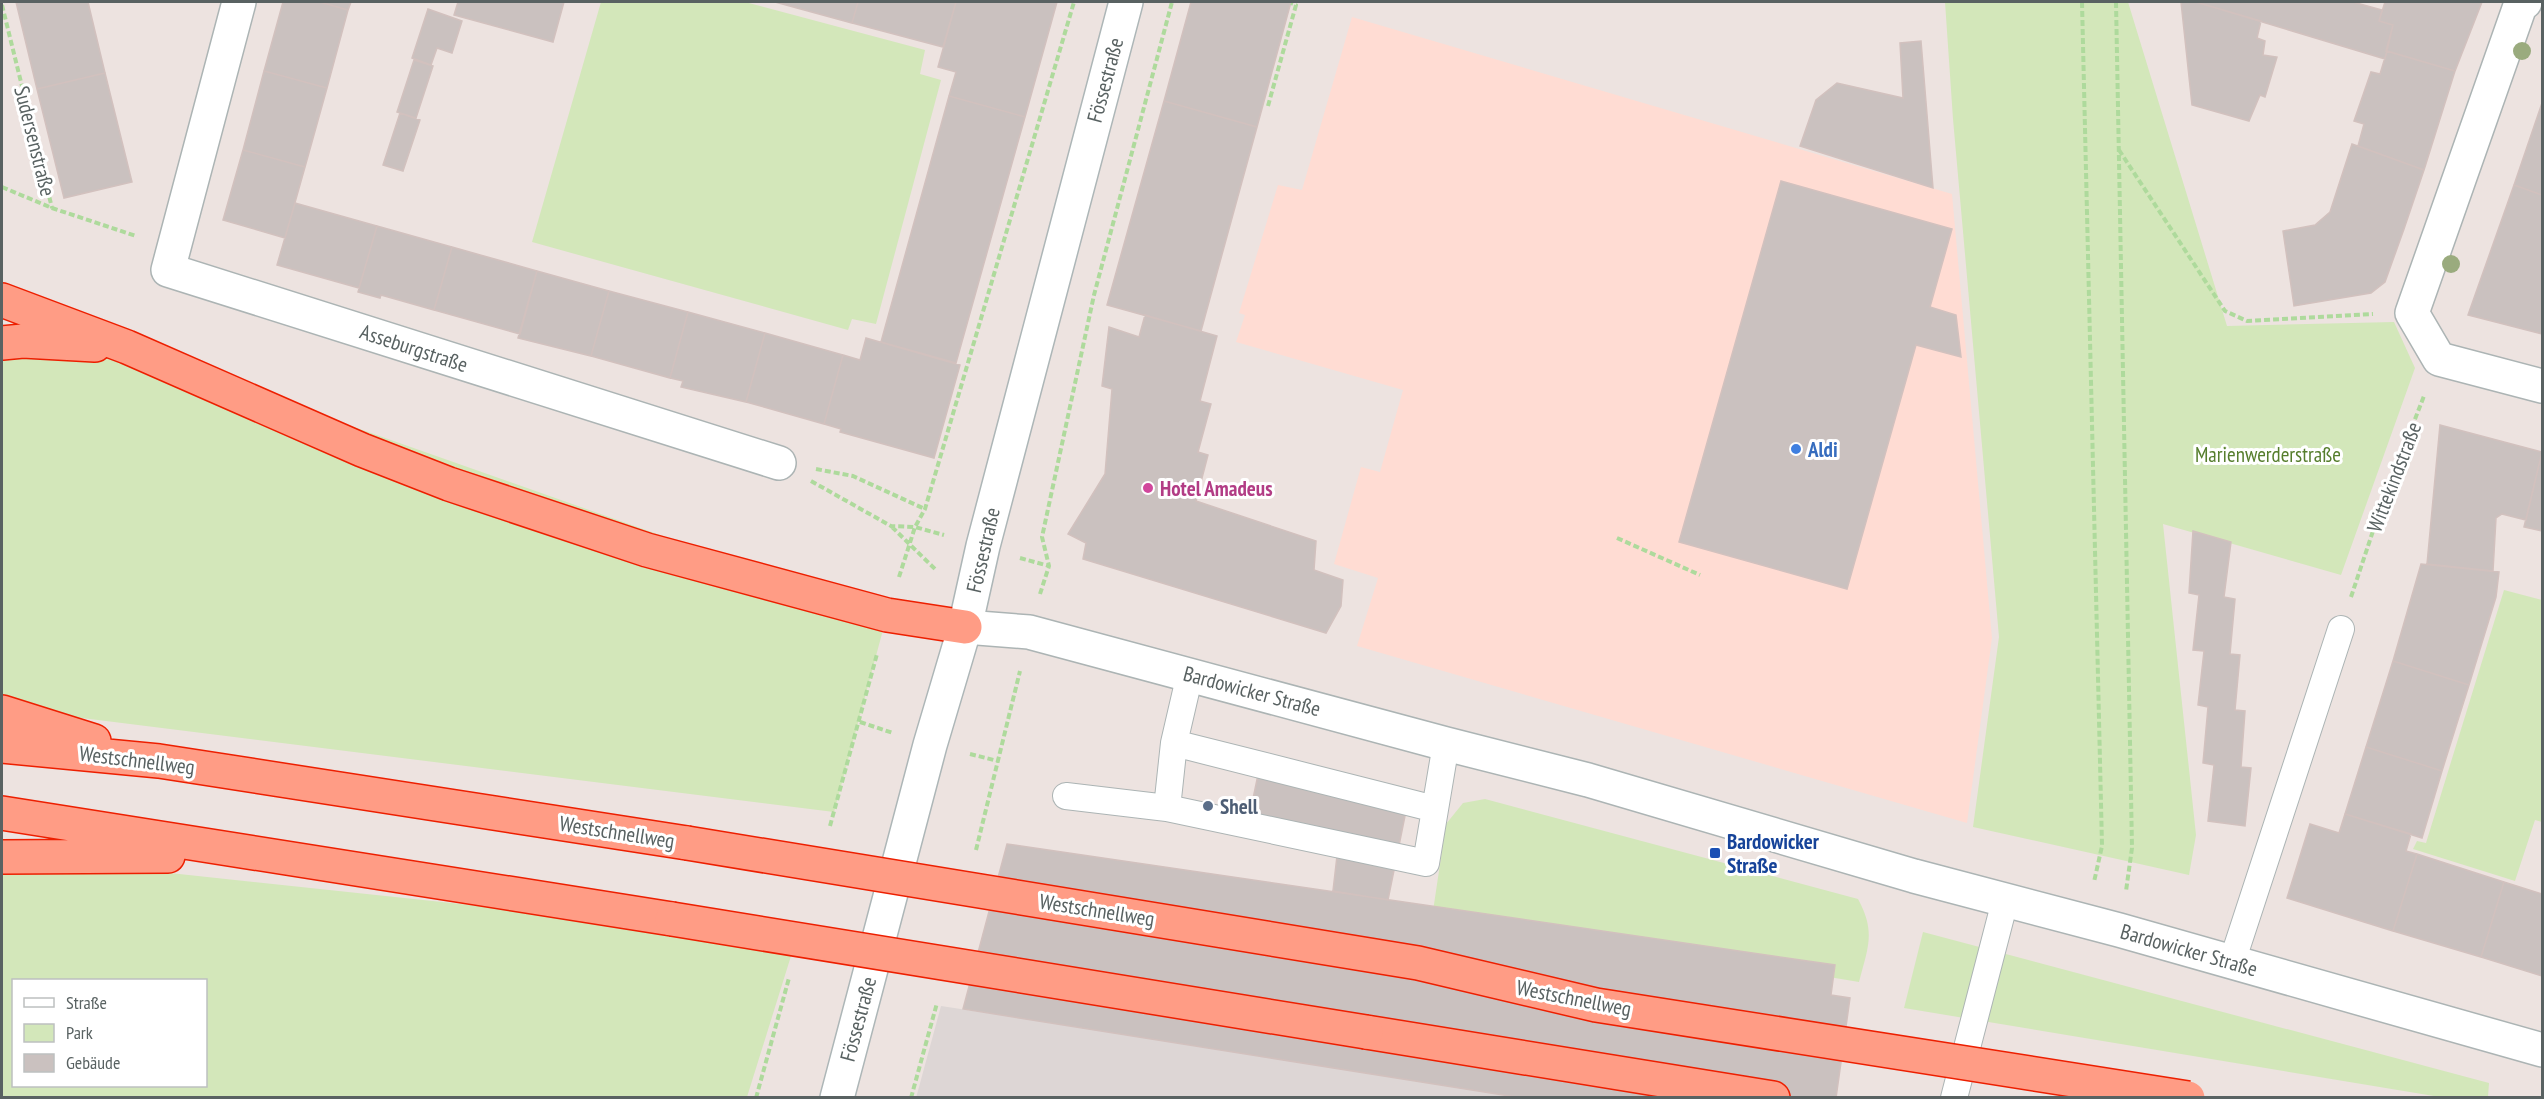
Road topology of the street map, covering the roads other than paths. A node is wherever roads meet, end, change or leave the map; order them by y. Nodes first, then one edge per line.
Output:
1 (239, 2) edge
2 (1126, 2) edge
3 (2525, 2) edge
4 (2, 300) edge
5 (2, 343) edge
6 (127, 347) junction
7 (2542, 386) edge
8 (779, 463) road end
9 (965, 627) junction
10 (2341, 629) road end
11 (1190, 674) junction
12 (2, 712) edge
13 (1174, 743) junction
14 (1446, 744) junction
15 (2, 746) edge
16 (159, 761) junction
17 (1066, 796) dead end
18 (1167, 808) junction
19 (1435, 809) junction
20 (2, 813) edge
21 (2, 856) edge
22 (276, 856) junction
23 (2005, 901) junction
24 (2232, 962) junction
25 (2542, 1050) edge
26 (837, 1098) edge
27 (1773, 1098) edge
28 (1954, 1098) edge
29 (2188, 1098) edge

1 - 8 street, Asseburgstraße
2 - 9 street, Fössestraße
3 - 7 street
4 - 6 highway
5 - 6 highway
6 - 9 highway
9 - 11 street, Bardowicker Straße
9 - 26 street, Fössestraße
10 - 24 lane
11 - 13 lane
11 - 14 street, Bardowicker Straße
12 - 16 highway
13 - 18 lane
13 - 19 lane
14 - 19 lane
14 - 23 street, Bardowicker Straße
15 - 16 highway, Westschnellweg
16 - 29 highway, Westschnellweg, bridge
17 - 18 lane
18 - 19 lane
20 - 22 highway
21 - 22 highway
22 - 27 highway, bridge
23 - 24 street, Bardowicker Straße
23 - 28 lane
24 - 25 street, Bardowicker Straße

